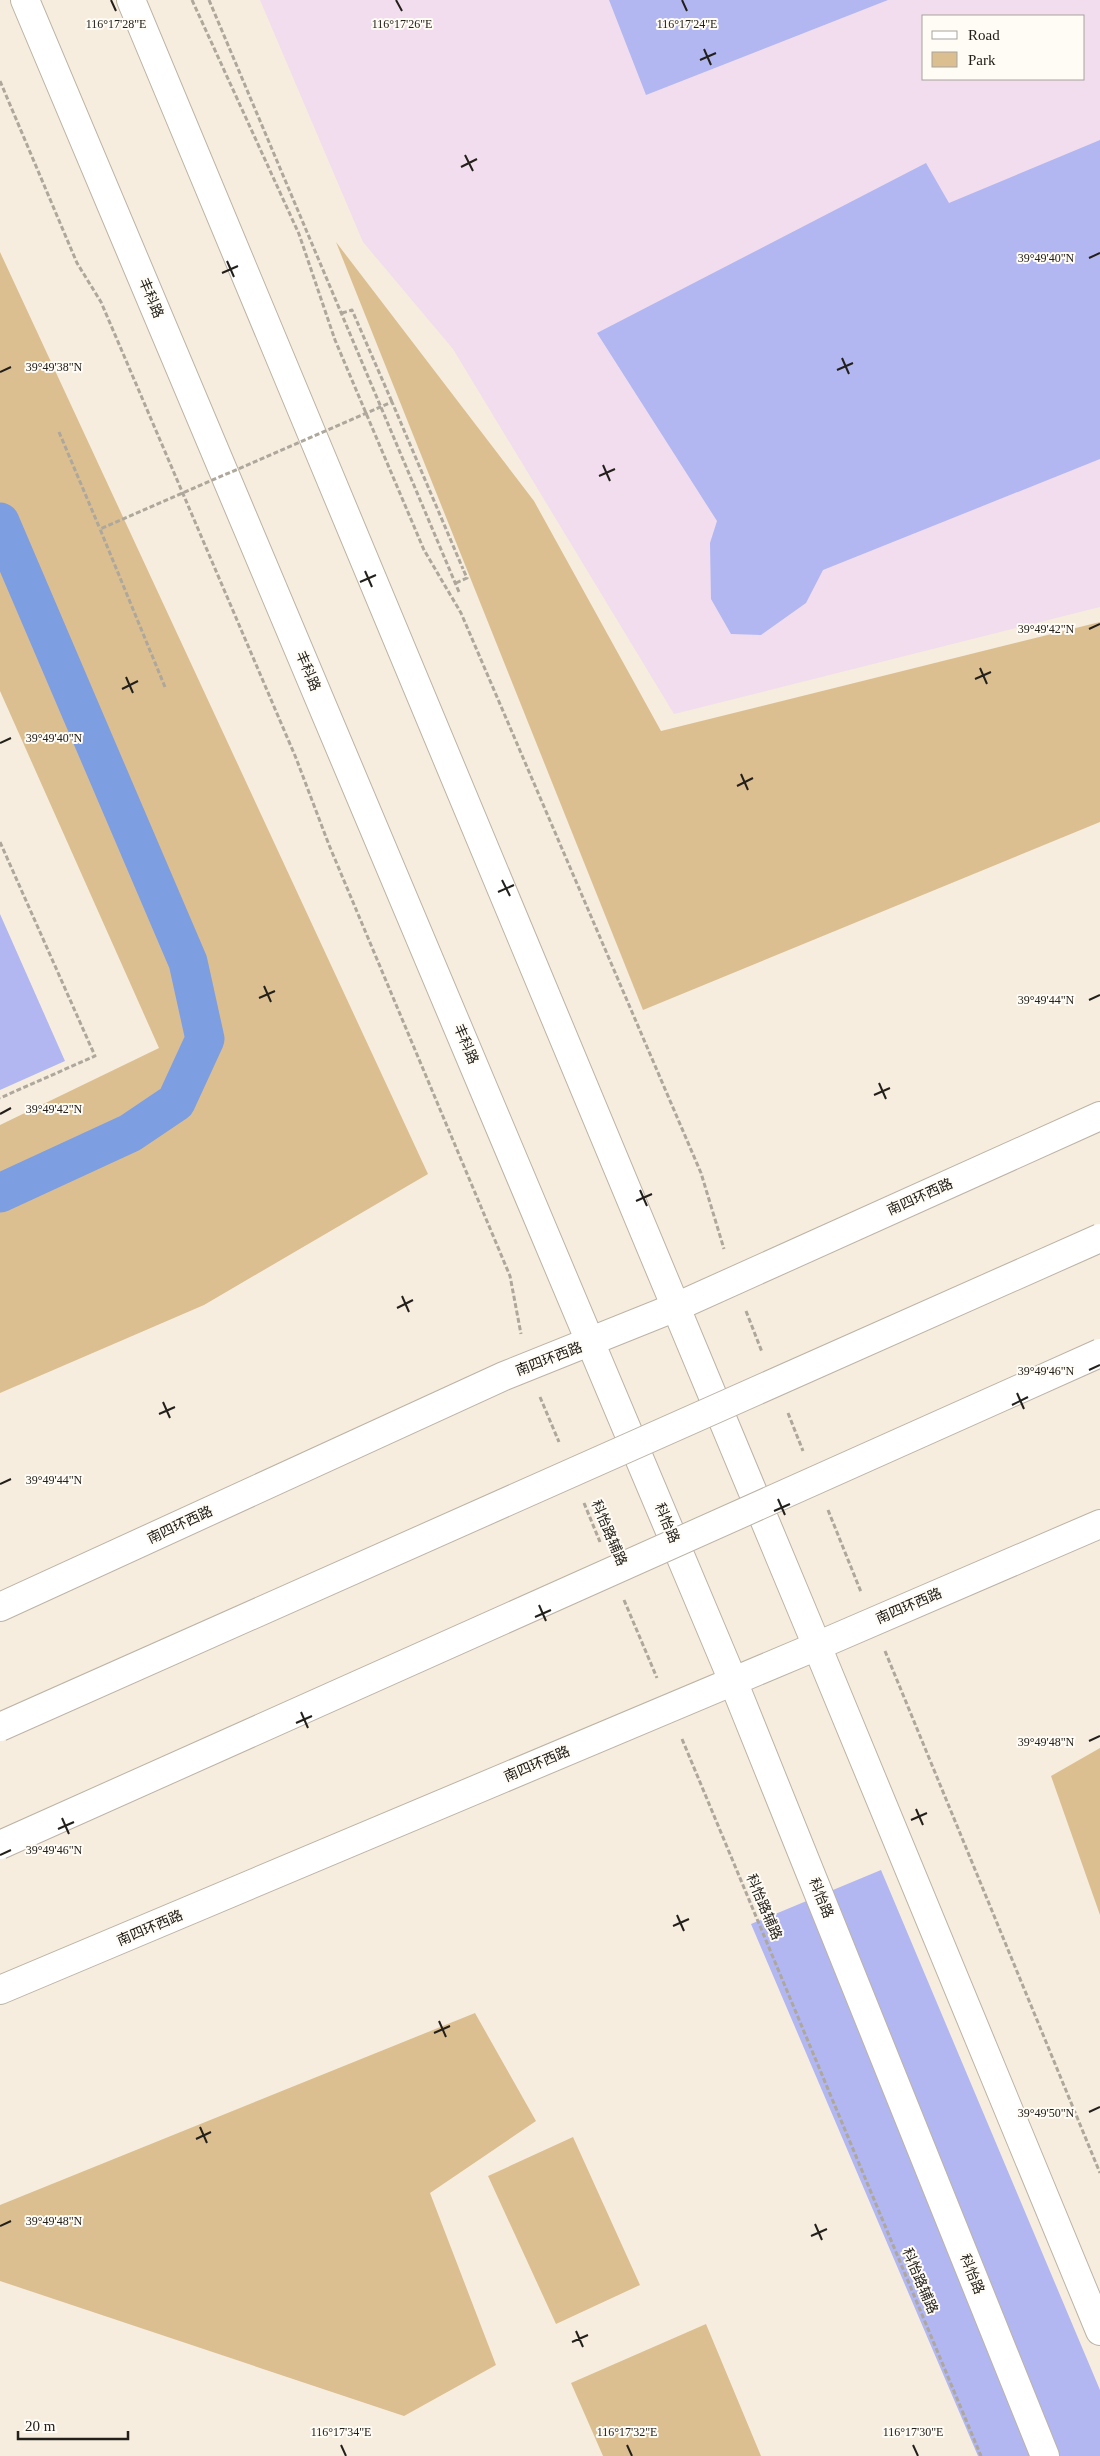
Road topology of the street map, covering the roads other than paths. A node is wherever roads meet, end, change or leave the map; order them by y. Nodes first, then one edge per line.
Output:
1 (25, 0) edge
2 (131, 0) edge
3 (1100, 1116) edge
4 (1100, 1238) edge
5 (676, 1308) junction
6 (591, 1342) junction
7 (1100, 1353) edge
8 (1100, 1524) edge
9 (0, 1607) edge
10 (817, 1646) junction
11 (733, 1681) junction
12 (0, 1727) edge
13 (0, 1845) edge
14 (0, 1990) edge
15 (1100, 2331) edge
16 (1045, 2456) edge

1 - 6 main road, 丰科路
2 - 5 main road
3 - 5 main road, 南四环西路
4 - 12 main road, bridge
5 - 6 main road, 南四环西路
5 - 10 main road
6 - 9 main road, 南四环西路
6 - 11 main road, 科怡路
7 - 13 main road, bridge
8 - 10 main road, 南四环西路
10 - 11 main road, 南四环西路
10 - 15 main road
11 - 14 main road, 南四环西路
11 - 16 main road, 科怡路

